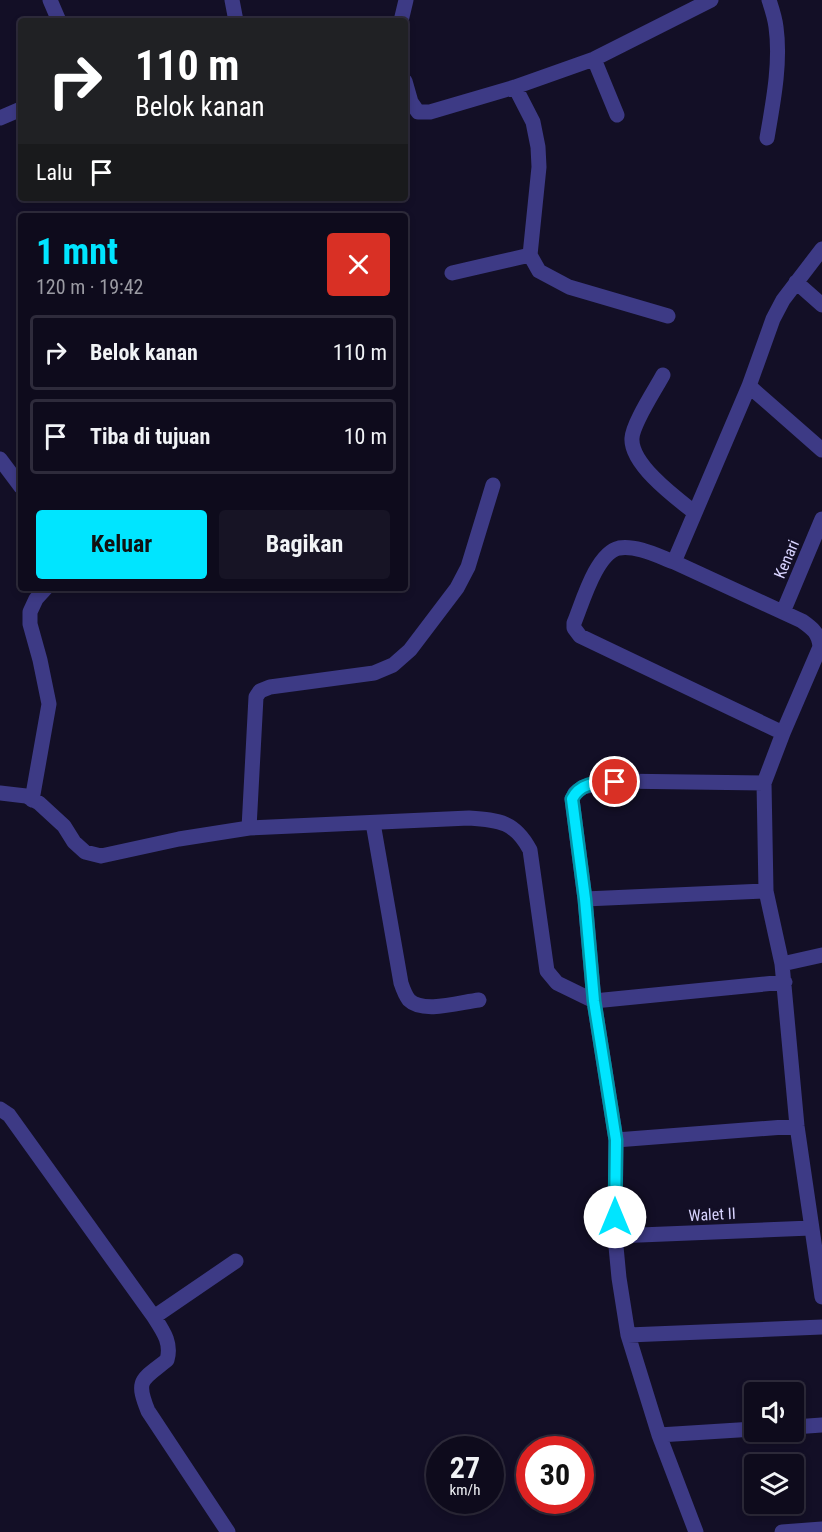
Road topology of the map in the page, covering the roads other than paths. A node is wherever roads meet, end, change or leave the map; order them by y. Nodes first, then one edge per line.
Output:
1 (50, 0) edge
2 (231, 0) edge
3 (406, 0) edge
4 (711, 0) edge
5 (769, 0) edge
6 (58, 18) edge
7 (235, 18) edge
8 (402, 18) edge
9 (594, 59) junction
10 (514, 87) junction
11 (408, 90) edge
12 (18, 110) edge
13 (617, 115) dead end
14 (0, 118) edge
15 (768, 138) dead end
16 (822, 249) edge
17 (530, 255) junction
18 (452, 273) dead end
19 (796, 282) junction
20 (822, 304) edge
21 (668, 316) dead end
22 (663, 375) dead end
23 (749, 386) junction
24 (822, 450) edge
25 (0, 459) edge
26 (18, 483) edge
27 (493, 485) dead end
28 (694, 512) junction
29 (822, 519) edge
30 (674, 562) junction
31 (43, 591) edge
32 (783, 612) junction
33 (783, 733) junction
34 (764, 783) junction
35 (0, 793) edge
36 (32, 800) junction
37 (373, 822) junction
38 (249, 828) junction
39 (766, 891) junction
40 (585, 899) junction
41 (822, 955) edge
42 (782, 964) junction
43 (785, 982) junction
44 (479, 1000) dead end
45 (594, 1001) junction
46 (0, 1109) edge
47 (797, 1126) junction
48 (616, 1140) junction
49 (811, 1228) junction
50 (615, 1236) junction
51 (236, 1261) dead end
52 (822, 1298) edge
53 (154, 1317) junction
54 (822, 1327) edge
55 (628, 1335) junction
56 (822, 1425) edge
57 (804, 1426) edge
58 (744, 1430) edge
59 (659, 1435) junction
60 (822, 1529) edge
61 (228, 1532) edge
62 (696, 1532) edge
63 (782, 1532) edge

1 - 6 street
2 - 7 street
3 - 8 street
4 - 9 street
5 - 15 street
9 - 10 street
9 - 13 street
10 - 11 street
10 - 17 street
12 - 14 street
16 - 19 street
17 - 18 street
17 - 21 street
19 - 20 street
19 - 23 street
22 - 28 street
23 - 24 street
23 - 28 street
25 - 26 street
27 - 38 street
28 - 30 street
29 - 32 street, Kenari
30 - 32 street
30 - 33 street
31 - 36 street
32 - 33 street
33 - 34 street
34 - 39 street
34 - 40 street
35 - 36 street
36 - 38 street
37 - 38 street
37 - 44 street
37 - 45 street
39 - 40 street
39 - 42 street
40 - 45 street
41 - 42 street
42 - 43 street
43 - 45 street
43 - 47 street
45 - 48 street
46 - 53 street
47 - 48 street
47 - 49 street
48 - 50 street
49 - 50 street, Walet II
49 - 52 street
50 - 55 street
51 - 53 street
53 - 61 street
54 - 55 street
55 - 59 street
56 - 57 street
58 - 59 street
59 - 62 street
60 - 63 street

